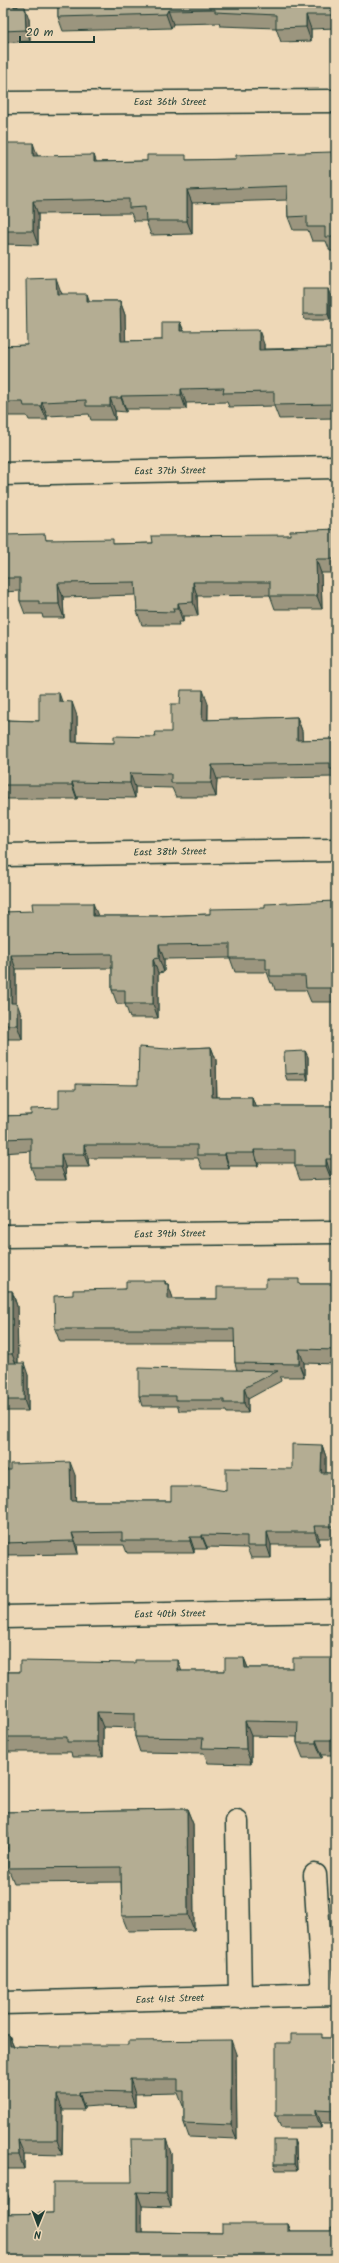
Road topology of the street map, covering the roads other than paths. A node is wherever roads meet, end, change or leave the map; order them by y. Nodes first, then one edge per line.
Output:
1 (336, 101) edge
2 (3, 103) edge
3 (336, 467) edge
4 (3, 474) edge
5 (336, 850) edge
6 (3, 855) edge
7 (336, 1232) edge
8 (3, 1236) edge
9 (336, 1611) edge
10 (3, 1617) edge
11 (236, 1822) dead end
12 (315, 1875) dead end
13 (329, 1994) edge
14 (240, 1997) junction
15 (3, 2003) edge

1 - 2 street, East 36th Street
3 - 4 street, East 37th Street
5 - 6 street, East 38th Street
7 - 8 street, East 39th Street
9 - 10 street, East 40th Street
11 - 14 street
12 - 13 street
13 - 14 street, East 41st Street
14 - 15 street, East 41st Street

